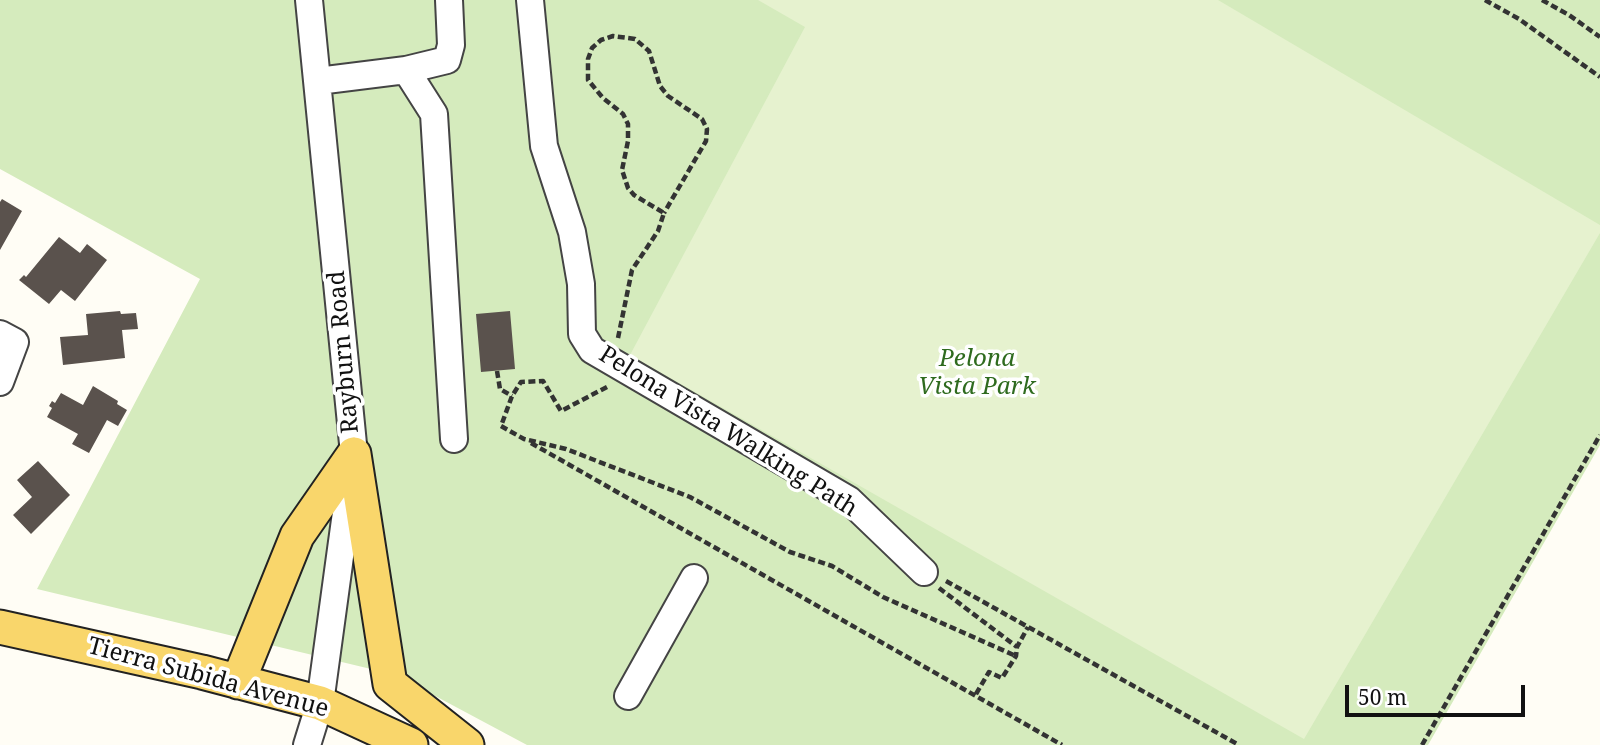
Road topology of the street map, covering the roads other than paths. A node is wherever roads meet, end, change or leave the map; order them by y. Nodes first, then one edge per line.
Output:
1 (309, 0) edge
2 (449, 0) edge
3 (530, 0) edge
4 (406, 71) junction
5 (318, 81) junction
6 (7, 338) edge
7 (0, 382) edge
8 (454, 439) dead end
9 (354, 454) junction
10 (924, 572) road end
11 (694, 578) dead end
12 (0, 627) edge
13 (238, 682) junction
14 (628, 696) dead end
15 (320, 703) junction
16 (307, 745) edge
17 (411, 745) edge
18 (467, 745) edge

1 - 5 street, Rayburn Road
2 - 4 street
3 - 10 street, Pelona Vista Walking Path
4 - 5 street
4 - 8 street
5 - 9 street, Rayburn Road
6 - 7 street
9 - 13 main road
9 - 15 street, Rayburn Road
9 - 18 main road
11 - 14 street
12 - 13 main road, Tierra Subida Avenue
13 - 15 main road, Tierra Subida Avenue
15 - 16 street, Rayburn Road
15 - 17 main road, Tierra Subida Avenue

